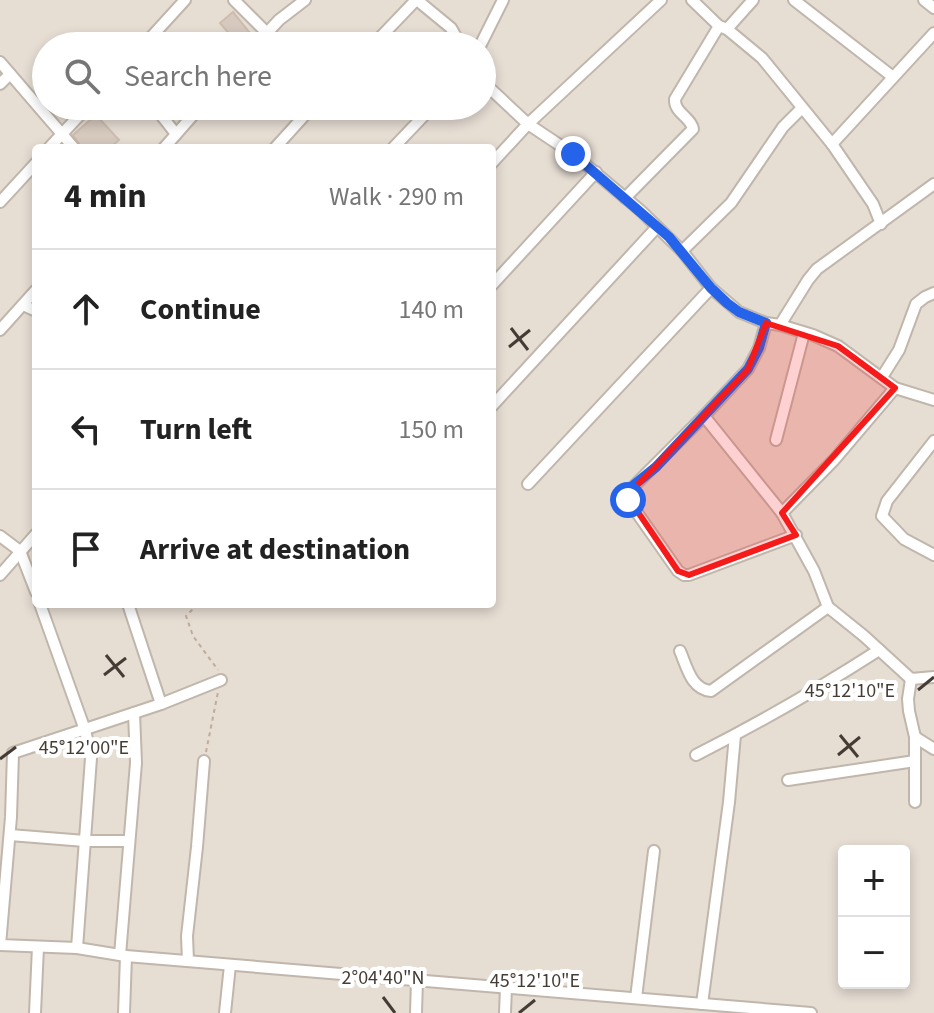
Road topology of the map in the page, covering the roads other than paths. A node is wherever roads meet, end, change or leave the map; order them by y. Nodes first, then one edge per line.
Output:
1 (185, 0) edge
2 (234, 0) edge
3 (305, 0) edge
4 (416, 0) edge
5 (503, 0) edge
6 (661, 0) edge
7 (692, 0) edge
8 (753, 0) edge
9 (794, 0) edge
10 (924, 0) edge
11 (934, 8) edge
12 (723, 27) junction
13 (156, 32) edge
14 (266, 32) edge
15 (268, 32) edge
16 (385, 32) edge
17 (453, 32) edge
18 (487, 32) edge
19 (934, 33) edge
20 (0, 62) edge
21 (10, 74) junction
22 (893, 77) junction
23 (0, 84) edge
24 (496, 94) edge
25 (32, 99) edge
26 (802, 108) junction
27 (50, 120) edge
28 (75, 120) edge
29 (165, 120) edge
30 (188, 120) edge
31 (300, 120) edge
32 (420, 120) edge
33 (528, 124) junction
34 (62, 134) junction
35 (176, 134) junction
36 (53, 144) edge
37 (71, 144) edge
38 (167, 144) edge
39 (279, 144) edge
40 (397, 144) edge
41 (832, 144) junction
42 (496, 159) edge
43 (32, 167) edge
44 (596, 172) junction
45 (934, 184) edge
46 (625, 198) junction
47 (0, 202) edge
48 (881, 224) junction
49 (657, 227) junction
50 (682, 251) junction
51 (496, 281) edge
52 (711, 288) junction
53 (934, 293) edge
54 (32, 295) edge
55 (23, 305) junction
56 (32, 309) edge
57 (766, 323) junction
58 (780, 325) junction
59 (0, 330) edge
60 (804, 333) junction
61 (882, 377) junction
62 (895, 388) junction
63 (934, 400) edge
64 (496, 402) edge
65 (704, 416) junction
66 (776, 440) dead end
67 (934, 441) edge
68 (528, 484) dead end
69 (782, 513) junction
70 (796, 535) junction
71 (0, 536) edge
72 (32, 538) edge
73 (20, 551) junction
74 (934, 555) edge
75 (0, 575) edge
76 (32, 582) edge
77 (828, 607) junction
78 (41, 608) edge
79 (129, 608) edge
80 (879, 650) junction
81 (680, 651) dead end
82 (934, 677) edge
83 (911, 679) junction
84 (221, 680) dead end
85 (161, 704) junction
86 (134, 713) junction
87 (85, 730) junction
88 (735, 735) junction
89 (915, 737) junction
90 (934, 749) edge
91 (696, 755) dead end
92 (204, 761) dead end
93 (915, 761) junction
94 (788, 780) dead end
95 (915, 802) dead end
96 (10, 835) junction
97 (85, 841) junction
98 (129, 841) junction
99 (654, 851) dead end
100 (38, 947) junction
101 (77, 948) junction
102 (123, 956) junction
103 (188, 961) junction
104 (230, 965) junction
105 (417, 980) junction
106 (506, 987) junction
107 (636, 998) junction
108 (702, 1004) junction
109 (743, 1010) edge
110 (35, 1013) edge
111 (124, 1013) edge
112 (225, 1013) edge
113 (416, 1013) edge
114 (505, 1013) edge
115 (811, 1013) edge

1 - 13 street
2 - 14 street
3 - 15 street
4 - 16 street
4 - 17 street
5 - 18 street
6 - 33 street
7 - 12 street
8 - 12 street
9 - 22 street
10 - 11 street
12 - 26 street
12 - 46 street
19 - 22 street
20 - 21 street
21 - 23 street
21 - 25 street
22 - 41 street
24 - 33 street
26 - 41 street
26 - 50 street
27 - 34 street
28 - 34 street
29 - 35 street
30 - 35 street
31 - 39 street
32 - 40 street
33 - 42 street
33 - 44 street
34 - 36 street
34 - 37 street
35 - 38 street
41 - 48 street
43 - 47 street
44 - 46 street
44 - 51 street
45 - 48 street
46 - 49 street
48 - 58 street
49 - 50 street
49 - 64 street
50 - 52 street
52 - 57 street
52 - 68 street
53 - 61 street
54 - 55 street
55 - 56 street
55 - 59 street
57 - 58 street
57 - 65 street
58 - 60 street
60 - 61 street
60 - 66 street
61 - 62 street
62 - 63 street
62 - 69 street
65 - 69 street
65 - 70 street
67 - 74 street
69 - 70 street
70 - 77 street
71 - 73 street
72 - 73 street
73 - 75 street
73 - 76 street
77 - 80 street
77 - 81 street
78 - 87 street
79 - 85 street
80 - 83 street
80 - 88 street
82 - 83 street
83 - 89 street
84 - 85 street
85 - 86 street
86 - 87 street
86 - 98 street
87 - 96 street
87 - 97 street
88 - 91 street
88 - 108 street
89 - 90 street
89 - 93 street
92 - 103 street
93 - 94 street
93 - 95 street
96 - 97 street
96 - 100 street
97 - 98 street
97 - 101 street
98 - 102 street
99 - 107 street
100 - 101 street
100 - 110 street
101 - 102 street
102 - 103 street
102 - 111 street
103 - 104 street
104 - 105 street
104 - 112 street
105 - 106 street
105 - 113 street
106 - 107 street
106 - 114 street
107 - 108 street
108 - 109 street
109 - 115 street

